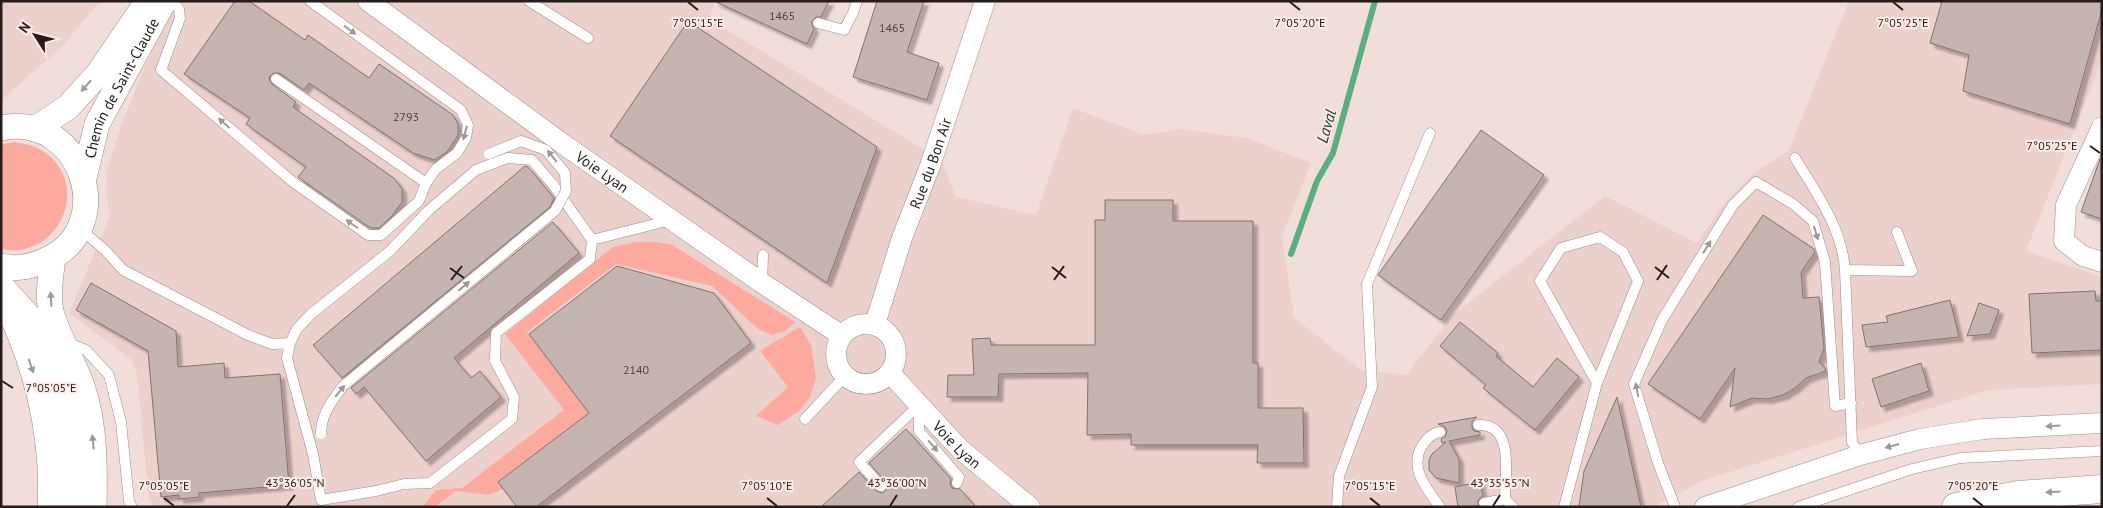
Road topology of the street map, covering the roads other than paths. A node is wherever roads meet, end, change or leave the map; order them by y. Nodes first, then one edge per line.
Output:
1 (148, 1) edge
2 (172, 1) edge
3 (310, 1) edge
4 (368, 1) edge
5 (529, 1) edge
6 (857, 1) edge
7 (985, 1) edge
8 (177, 8) edge
9 (818, 22) dead end
10 (588, 38) dead end
11 (276, 79) dead end
12 (2102, 127) edge
13 (1, 128) edge
14 (35, 129) junction
15 (1430, 134) dead end
16 (1795, 158) dead end
17 (2095, 158) edge
18 (476, 170) junction
19 (84, 178) junction
20 (426, 183) junction
21 (419, 201) junction
22 (429, 210) junction
23 (671, 220) junction
24 (79, 228) junction
25 (1897, 232) dead end
26 (592, 240) junction
27 (763, 255) dead end
28 (53, 257) junction
29 (2102, 262) edge
30 (1, 266) edge
31 (1845, 270) junction
32 (762, 283) junction
33 (1, 288) edge
34 (1, 292) edge
35 (17, 321) edge
36 (875, 324) junction
37 (841, 335) junction
38 (62, 339) junction
39 (290, 343) junction
40 (890, 373) junction
41 (845, 376) junction
42 (1598, 383) junction
43 (1851, 403) junction
44 (919, 405) junction
45 (805, 419) dead end
46 (2102, 423) edge
47 (1478, 425) dead end
48 (1440, 432) dead end
49 (2102, 451) edge
50 (313, 454) junction
51 (1860, 455) junction
52 (958, 483) dead end
53 (881, 486) dead end
54 (2102, 489) edge
55 (1505, 498) junction
56 (96, 501) edge
57 (1484, 503) dead end
58 (319, 504) edge
59 (50, 507) edge
60 (72, 507) edge
61 (132, 507) edge
62 (1030, 507) edge
63 (1337, 507) edge
64 (1440, 507) edge
65 (1514, 507) edge
66 (1564, 507) edge
67 (1675, 507) edge
68 (1705, 507) edge
69 (1798, 507) edge
70 (1956, 507) edge

1 -> 14 street, Chemin de Saint-Claude
2 - 8 lane
3 -> 20 lane
4 - 23 street, Voie Lyan
5 - 10 lane
6 - 9 lane
7 - 36 street, Rue du Bon Air
8 - 19 street, Chemin de Saint-Claude
21 -> 8 lane
11 - 20 lane
12 - 17 street
13 - 14 street
14 - 19 street
15 - 63 lane
16 - 31 lane
17 - 29 street
18 - 22 lane
18 - 26 lane
50 -> 18 lane, bridge
19 - 24 street
20 - 21 lane
21 - 22 lane
22 - 39 lane
23 - 26 lane
23 - 32 street, Voie Lyan
24 - 28 street
24 - 39 lane
25 - 31 lane
26 - 58 lane
27 - 32 lane
28 - 30 street
38 -> 28 street
31 - 43 lane
32 - 37 street, Voie Lyan
33 - 35 main road
34 - 35 street
35 - 38 lane
35 -> 59 street
35 - 60 main road
36 - 37 street
36 - 40 street
37 - 41 street
56 -> 38 street
38 - 61 lane
39 - 50 lane
40 - 41 street
40 - 44 street, Voie Lyan
41 - 45 lane
42 - 42 lane
42 - 66 lane
43 - 51 lane
67 -> 43 lane
44 -> 52 lane
44 - 53 lane
44 - 62 street, Voie Lyan
46 -> 51 street
47 - 55 lane
48 - 64 lane
49 - 69 lane
50 - 58 lane
51 - 68 street
54 -> 70 main road
55 - 57 lane
55 - 65 lane

